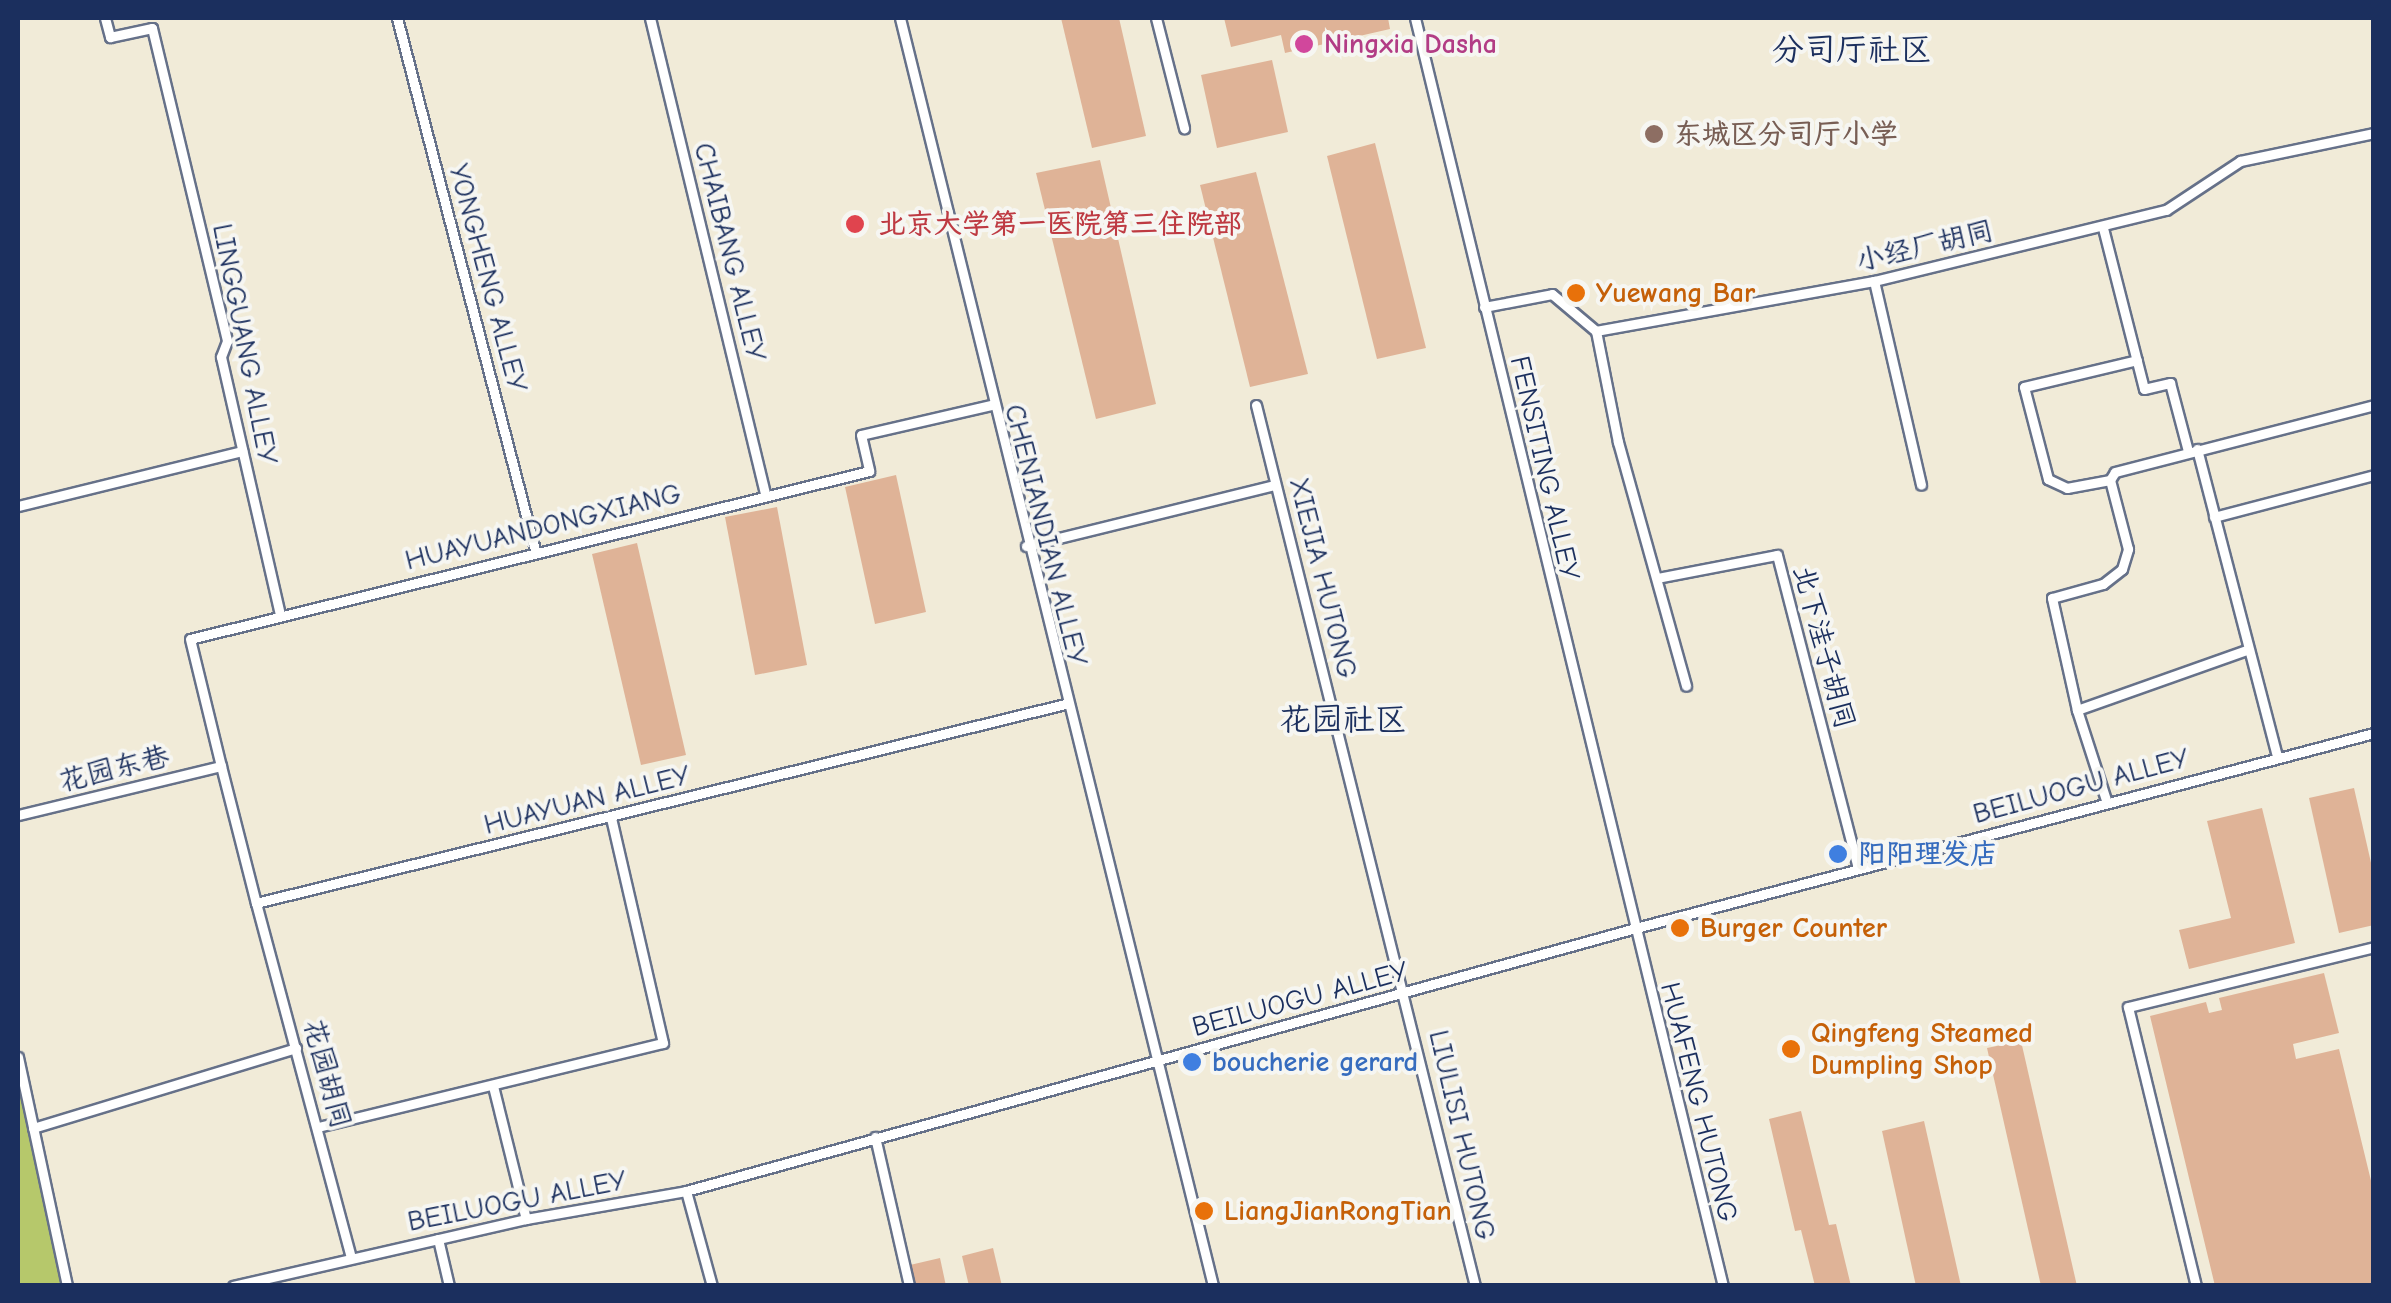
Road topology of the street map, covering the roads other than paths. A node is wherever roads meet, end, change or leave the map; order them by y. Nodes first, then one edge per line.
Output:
1 (105, 18) edge
2 (397, 18) edge
3 (650, 18) edge
4 (900, 18) edge
5 (1156, 18) edge
6 (1416, 18) edge
7 (1184, 128) dead end
8 (2374, 133) edge
9 (2103, 228) junction
10 (1874, 282) junction
11 (1484, 306) junction
12 (1596, 331) junction
13 (2137, 360) junction
14 (991, 405) junction
15 (1256, 405) dead end
16 (2374, 405) edge
17 (2192, 450) junction
18 (242, 452) junction
19 (2374, 474) edge
20 (2110, 480) junction
21 (1275, 485) junction
22 (1921, 485) dead end
23 (766, 496) junction
24 (18, 506) edge
25 (2214, 517) junction
26 (1026, 546) junction
27 (535, 550) junction
28 (1657, 578) junction
29 (280, 615) junction
30 (2249, 649) junction
31 (1686, 686) dead end
32 (1066, 704) junction
33 (2077, 710) junction
34 (2374, 733) edge
35 (2277, 757) junction
36 (221, 766) junction
37 (2107, 802) junction
38 (18, 815) edge
39 (611, 818) junction
40 (1858, 868) junction
41 (256, 903) junction
42 (1632, 929) junction
43 (2374, 948) edge
44 (1406, 995) junction
45 (296, 1048) junction
46 (18, 1058) edge
47 (1156, 1061) junction
48 (493, 1086) junction
49 (318, 1127) junction
50 (33, 1128) junction
51 (874, 1137) junction
52 (686, 1191) junction
53 (526, 1219) junction
54 (438, 1239) junction
55 (351, 1258) junction
56 (67, 1286) edge
57 (233, 1286) edge
58 (448, 1286) edge
59 (712, 1286) edge
60 (910, 1286) edge
61 (1213, 1286) edge
62 (1475, 1286) edge
63 (1722, 1286) edge
64 (2196, 1286) edge

1 - 18 lane, LINGGUANG ALLEY
2 - 27 lane, YONGHENG ALLEY
3 - 23 lane, CHAIBANG ALLEY
4 - 14 lane, CHENIANDIAN ALLEY
5 - 7 lane
6 - 11 lane, FENSITING ALLEY
8 - 9 lane, 小经厂胡同
9 - 10 lane, 小经厂胡同
9 - 13 lane
10 - 12 lane, 小经厂胡同
10 - 22 lane
11 - 12 lane
11 - 42 lane, FENSITING ALLEY
12 - 28 lane
13 - 17 lane
13 - 20 lane
14 - 23 lane, HUAYUANDONGXIANG
14 - 26 lane, CHENIANDIAN ALLEY
15 - 21 lane, XIEJIA HUTONG
16 - 17 lane
17 - 20 lane
17 - 25 lane
18 - 24 lane
18 - 29 lane, LINGGUANG ALLEY
19 - 25 lane
20 - 33 lane
21 - 26 lane
21 - 44 lane, XIEJIA HUTONG
23 - 27 lane, HUAYUANDONGXIANG
25 - 30 lane
26 - 32 lane, CHENIANDIAN ALLEY
27 - 29 lane, HUAYUANDONGXIANG
28 - 31 lane
28 - 40 lane, 北下洼子胡同
29 - 36 lane, HUAYUANDONGXIANG
30 - 33 lane
30 - 35 lane
32 - 39 lane, HUAYUAN ALLEY
32 - 47 lane, CHENIANDIAN ALLEY
33 - 37 lane
34 - 35 lane, BEILUOGU ALLEY
35 - 37 lane, BEILUOGU ALLEY
36 - 38 lane, 花园东巷
36 - 41 lane
37 - 40 lane, BEILUOGU ALLEY
39 - 41 lane, HUAYUAN ALLEY
39 - 48 lane
40 - 42 lane, BEILUOGU ALLEY
41 - 45 lane, 花园胡同
42 - 44 lane, BEILUOGU ALLEY
42 - 63 lane, HUAFENG HUTONG
43 - 64 lane
44 - 47 lane, BEILUOGU ALLEY
44 - 62 lane, LIULISI HUTONG
45 - 49 lane, 花园胡同
45 - 50 lane
46 - 50 lane
47 - 51 lane, BEILUOGU ALLEY
47 - 61 lane, CHENIANDIAN ALLEY
48 - 49 lane
48 - 53 lane
49 - 55 lane, 花园胡同
50 - 56 lane
51 - 52 lane, BEILUOGU ALLEY
51 - 60 lane
52 - 53 lane, BEILUOGU ALLEY
52 - 59 lane
53 - 54 lane, BEILUOGU ALLEY
54 - 55 lane, BEILUOGU ALLEY
54 - 58 lane
55 - 57 lane, BEILUOGU ALLEY

